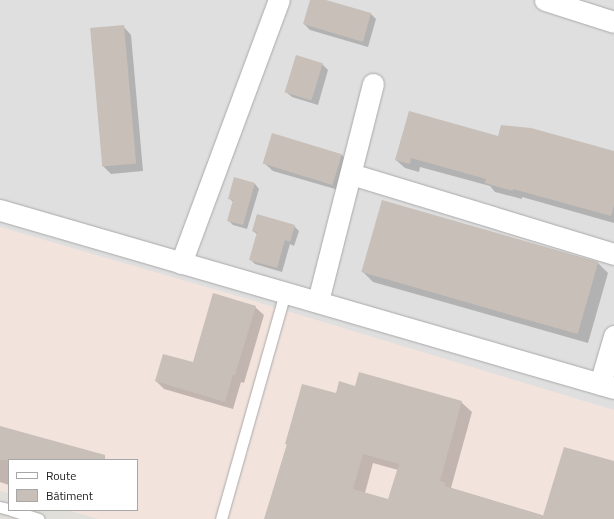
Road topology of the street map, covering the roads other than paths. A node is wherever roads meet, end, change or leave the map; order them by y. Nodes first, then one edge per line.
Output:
1 (279, 0) edge
2 (545, 0) edge
3 (591, 7) edge
4 (614, 22) edge
5 (373, 84) dead end
6 (351, 174) junction
7 (0, 210) edge
8 (614, 254) edge
9 (181, 263) junction
10 (285, 293) junction
11 (318, 301) junction
12 (614, 336) edge
13 (607, 386) edge
14 (13, 511) edge
15 (38, 519) edge
16 (221, 519) edge

1 - 9 street
2 - 3 street
3 - 4 street
5 - 6 street
6 - 8 street
6 - 11 street
7 - 9 street
9 - 10 street
10 - 11 street
10 - 16 lane
11 - 13 street
12 - 13 street
14 - 15 lane

